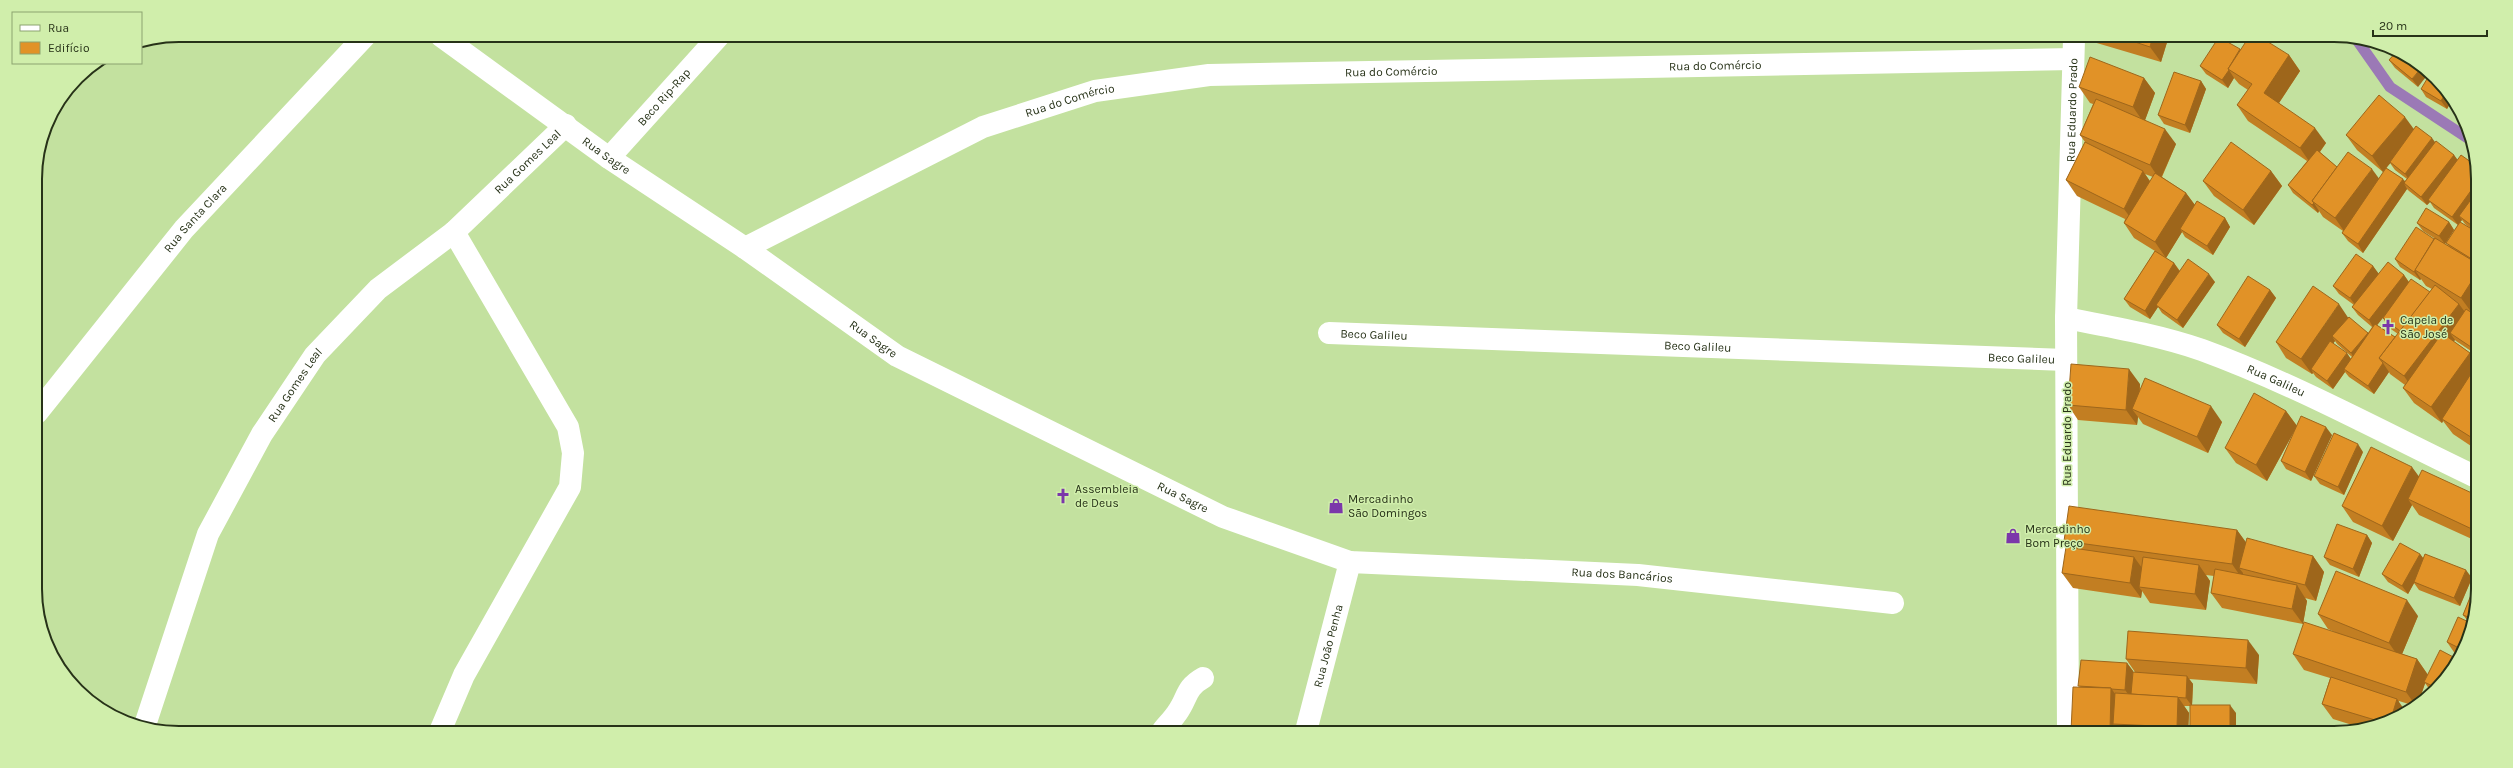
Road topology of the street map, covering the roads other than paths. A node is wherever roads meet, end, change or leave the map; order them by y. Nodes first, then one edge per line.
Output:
1 (359, 42) edge
2 (449, 42) edge
3 (714, 42) edge
4 (2073, 49) edge
5 (566, 125) junction
6 (609, 158) junction
7 (454, 232) junction
8 (745, 248) junction
9 (2066, 318) junction
10 (1329, 333) dead end
11 (2066, 360) junction
12 (42, 407) edge
13 (2471, 475) edge
14 (1350, 562) junction
15 (1893, 603) dead end
16 (1203, 678) dead end
17 (146, 722) edge
18 (442, 726) edge
19 (1166, 726) edge
20 (1307, 726) edge
21 (2068, 726) edge

1 - 12 street, Rua Santa Clara
2 - 5 street, Rua Sagre
3 - 6 street, Beco Rip-Rap
4 - 8 street, Rua do Comércio
4 - 9 street, Rua Eduardo Prado
5 - 6 street, Rua Sagre
5 - 7 street, Rua Gomes Leal
6 - 8 street, Rua Sagre
7 - 17 street, Rua Gomes Leal
7 - 18 street
8 - 14 street, Rua Sagre
9 - 11 street, Rua Eduardo Prado
9 - 13 street, Rua Galileu
10 - 11 street, Beco Galileu
11 - 21 street, Rua Eduardo Prado
14 - 15 street, Rua dos Bancários
14 - 20 street, Rua João Penha
16 - 19 street

